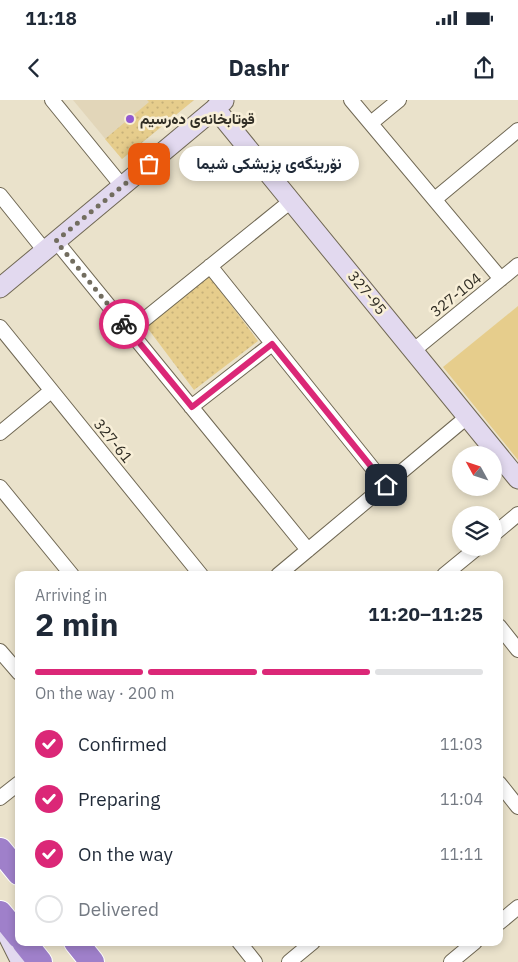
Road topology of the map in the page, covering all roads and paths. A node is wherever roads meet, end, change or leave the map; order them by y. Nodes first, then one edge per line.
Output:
1 (52, 100) edge
2 (351, 100) edge
3 (399, 100) edge
4 (220, 104) edge
5 (371, 123) junction
6 (518, 130) edge
7 (122, 186) junction
8 (0, 195) edge
9 (435, 199) junction
10 (291, 201) junction
11 (50, 246) junction
12 (518, 265) edge
13 (210, 266) junction
14 (502, 279) junction
15 (0, 288) edge
16 (0, 327) edge
17 (130, 331) junction
18 (272, 344) junction
19 (414, 350) junction
20 (51, 391) junction
21 (192, 407) junction
22 (467, 417) junction
23 (0, 433) edge
24 (518, 479) edge
25 (386, 485) junction
26 (0, 487) edge
27 (518, 514) edge
28 (502, 527) edge
29 (308, 550) junction
30 (469, 556) edge
31 (69, 571) edge
32 (197, 571) edge
33 (283, 571) edge
34 (453, 571) edge
35 (503, 631) edge
36 (518, 650) edge
37 (15, 786) edge
38 (503, 792) edge
39 (0, 798) edge
40 (518, 807) edge
41 (0, 850) edge
42 (15, 868) edge
43 (518, 907) edge
44 (0, 913) edge
45 (0, 920) edge
46 (503, 920) edge
47 (15, 931) edge
48 (27, 946) edge
49 (79, 946) edge
50 (242, 946) edge
51 (309, 946) edge
52 (470, 946) edge
53 (21, 962) edge
54 (40, 962) edge
55 (92, 962) edge
56 (255, 962) edge
57 (289, 962) edge
58 (451, 962) edge

1 - 7 street
2 - 5 street
3 - 5 street
4 - 7 street
4 - 10 street, 327-95
5 - 9 street
6 - 9 street
7 - 11 street
8 - 11 street
9 - 14 street
10 - 13 street
10 - 19 street, 327-95
11 - 15 street
11 - 17 street
12 - 14 street, 327-104
13 - 17 street
13 - 18 street
14 - 19 street, 327-104
16 - 20 street, 327-61
17 - 21 street
18 - 21 street
18 - 25 street
19 - 22 street, 327-95
20 - 23 street
20 - 32 street, 327-61
21 - 29 street
22 - 24 street, 327-95
22 - 25 street
25 - 29 street
26 - 31 street
27 - 28 street
29 - 33 street
30 - 34 street
35 - 36 street
37 - 39 street
38 - 40 street
41 - 42 highway
43 - 46 street
44 - 47 highway
45 - 53 street
48 - 54 highway
49 - 55 highway
50 - 56 street
51 - 57 street
52 - 58 street

